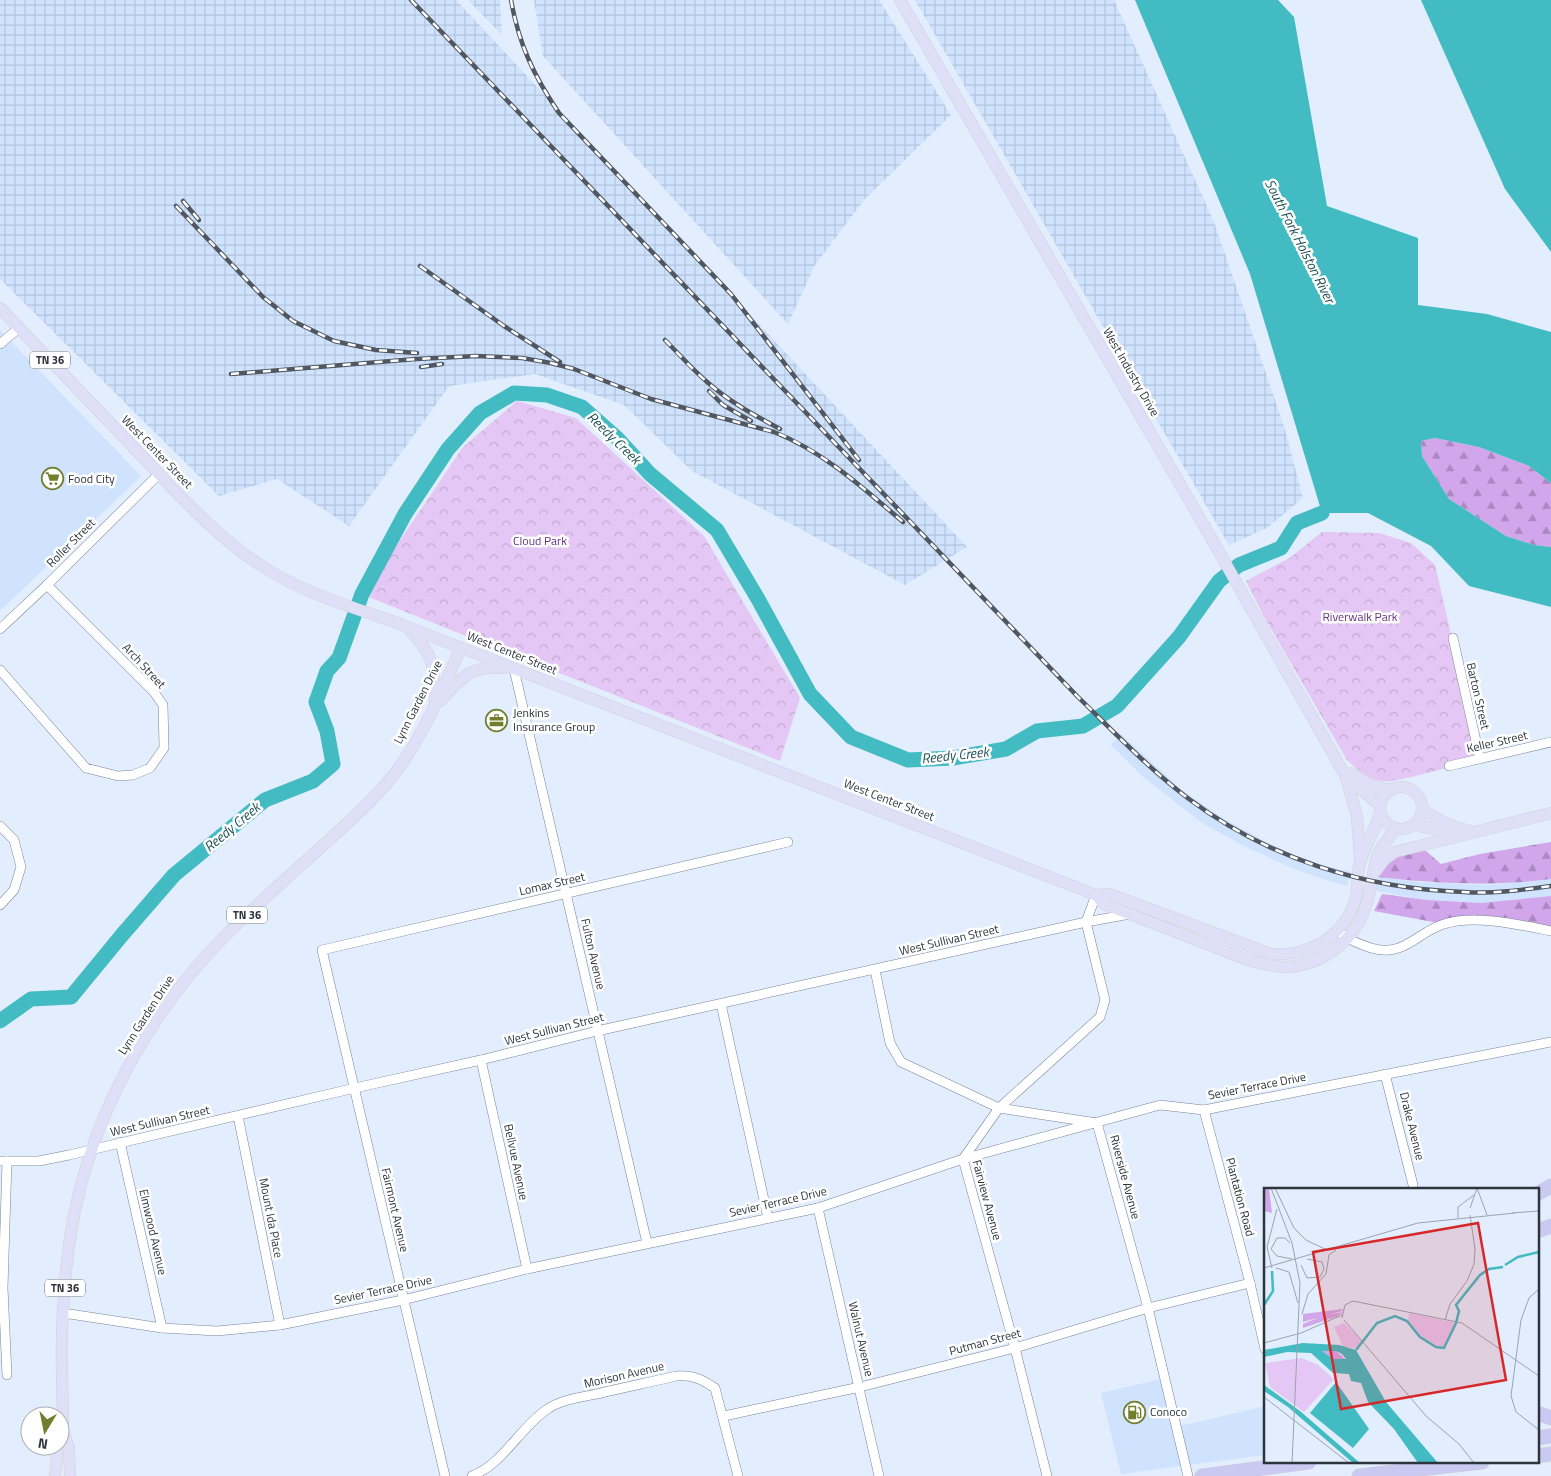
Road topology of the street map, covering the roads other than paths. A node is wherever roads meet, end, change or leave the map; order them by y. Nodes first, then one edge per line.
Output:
1 (900, 0) edge
2 (0, 308) edge
3 (20, 328) junction
4 (0, 344) edge
5 (159, 474) junction
6 (48, 585) junction
7 (405, 626) junction
8 (0, 629) edge
9 (1452, 638) dead end
10 (461, 648) junction
11 (514, 669) junction
12 (0, 670) edge
13 (435, 705) junction
14 (1551, 742) edge
15 (1480, 758) junction
16 (1336, 760) junction
17 (1449, 766) dead end
18 (1346, 777) junction
19 (1391, 790) junction
20 (1422, 808) junction
21 (1380, 809) junction
22 (1551, 813) edge
23 (1414, 825) junction
24 (0, 826) edge
25 (1396, 829) junction
26 (1468, 833) junction
27 (788, 842) dead end
28 (1360, 862) junction
29 (1374, 874) junction
30 (567, 894) junction
31 (1096, 895) junction
32 (0, 905) edge
33 (1131, 914) junction
34 (1086, 922) junction
35 (1337, 931) junction
36 (1551, 931) edge
37 (1347, 938) junction
38 (322, 950) joint
39 (875, 970) junction
40 (720, 1004) junction
41 (598, 1031) junction
42 (1551, 1042) edge
43 (481, 1060) junction
44 (1385, 1074) junction
45 (355, 1088) junction
46 (998, 1108) junction
47 (1204, 1110) junction
48 (238, 1116) junction
49 (1097, 1123) junction
50 (120, 1142) junction
51 (93, 1149) junction
52 (962, 1159) junction
53 (4, 1161) edge
54 (1414, 1185) dead end
55 (1551, 1186) edge
56 (1538, 1193) edge
57 (818, 1208) junction
58 (768, 1218) junction
59 (1551, 1226) edge
60 (1538, 1231) edge
61 (647, 1243) junction
62 (527, 1269) junction
63 (1250, 1283) junction
64 (403, 1300) junction
65 (1148, 1308) junction
66 (62, 1313) junction
67 (280, 1325) junction
68 (162, 1328) junction
69 (1264, 1345) edge
70 (1015, 1348) junction
71 (7, 1375) dead end
72 (860, 1387) junction
73 (62, 1406) edge
74 (1538, 1413) edge
75 (724, 1416) junction
76 (1551, 1418) edge
77 (1551, 1436) edge
78 (1538, 1438) edge
79 (1551, 1454) edge
80 (57, 1456) edge
81 (70, 1456) edge
82 (1538, 1456) edge
83 (1295, 1464) edge
84 (1301, 1464) edge
85 (1466, 1464) edge
86 (1418, 1469) junction
87 (56, 1476) edge
88 (70, 1476) edge
89 (445, 1476) edge
90 (472, 1476) edge
91 (738, 1476) edge
92 (879, 1476) edge
93 (1046, 1476) edge
94 (1188, 1476) edge
95 (1202, 1476) edge
96 (1253, 1476) edge
97 (1359, 1476) edge
98 (1439, 1476) edge

1 - 16 main road, West Industry Drive
2 - 3 main road, West Center Street / TN 36
3 - 4 street
3 - 5 main road, West Center Street / TN 36
5 - 6 street, Roller Street
5 - 7 main road, West Center Street / TN 36
6 - 8 street, Roller Street
6 - 12 street, Arch Street
7 - 10 main road, West Center Street / TN 36
7 - 13 main road
9 - 15 street, Barton Street
10 - 11 main road, West Center Street
10 - 13 main road, Lynn Garden Drive / TN 36
11 - 13 main road
11 - 30 street, Fulton Avenue
11 - 31 main road, West Center Street
13 - 51 main road, Lynn Garden Drive / TN 36
14 - 15 street, Keller Street
15 - 17 street, Keller Street
16 - 18 main road, West Industry Drive
16 - 19 main road, West Industry Drive
18 - 21 main road, West Industry Drive
18 - 28 main road
19 - 20 main road
19 - 21 main road
20 - 23 main road
20 - 26 main road
21 - 25 main road
21 - 28 main road, West Center Street
22 - 26 main road
23 - 25 main road
23 - 26 main road
24 - 32 street
25 - 29 main road, West Center Street
26 - 29 main road
27 - 30 street, Lomax Street
28 - 35 main road, West Center Street
29 - 37 main road, West Center Street
30 - 38 street, Lomax Street
30 - 41 street, Fulton Avenue
31 - 33 main road, West Center Street
31 - 34 street
31 - 35 main road, West Center Street
33 - 34 street, West Sullivan Street
33 - 37 main road, West Center Street
34 - 39 street, West Sullivan Street
34 - 46 street, Fairview Avenue
35 - 37 street
36 - 37 street
38 - 45 street, Fairmont Avenue
39 - 40 street, West Sullivan Street
39 - 46 street, Riverside Avenue
40 - 41 street, West Sullivan Street
40 - 58 street
41 - 43 street, West Sullivan Street
41 - 61 street, Fulton Avenue
42 - 44 street, Sevier Terrace Drive
43 - 45 street, West Sullivan Street
43 - 62 street, Bellvue Avenue
44 - 47 street, Sevier Terrace Drive
44 - 54 street, Drake Avenue
45 - 48 street, West Sullivan Street
45 - 64 street, Fairmont Avenue
46 - 49 street, Riverside Avenue
46 - 52 street, Fairview Avenue
47 - 49 street, Sevier Terrace Drive
47 - 63 street, Plantation Road
48 - 50 street, West Sullivan Street
48 - 67 street, Mount Ida Place
49 - 52 street, Sevier Terrace Drive
49 - 65 street, Riverside Avenue
50 - 51 street, West Sullivan Street
50 - 68 street, Elmwood Avenue
51 - 53 street, West Sullivan Street
51 - 66 main road, Lynn Garden Drive / TN 36
52 - 57 street, Sevier Terrace Drive
52 - 70 street, Fairview Avenue
53 - 71 street
55 - 56 highway
57 - 58 street, Sevier Terrace Drive
57 - 72 street, Walnut Avenue
58 - 61 street, Sevier Terrace Drive
59 - 60 highway
61 - 62 street, Sevier Terrace Drive
62 - 64 street, Sevier Terrace Drive
63 - 65 street, Putman Street
63 - 69 street, Plantation Road
64 - 67 street, Sevier Terrace Drive
64 - 89 street, Fairmont Avenue
65 - 70 street, Putman Street
65 - 94 street, Riverside Avenue
66 - 68 street, Sevier Terrace Drive
66 - 73 main road, Lynn Garden Drive / TN 36
67 - 68 street, Sevier Terrace Drive
70 - 72 street, Putman Street
70 - 93 street, Fairview Avenue
72 - 75 street, Putman Street
72 - 92 street, Walnut Avenue
74 - 76 highway
75 - 90 street, Morison Avenue
75 - 91 street, Morison Avenue
77 - 78 highway
79 - 82 highway
80 - 87 main road
81 - 88 main road, Lynn Garden Drive / TN 36
83 - 95 highway
84 - 96 highway
85 - 86 highway
86 - 97 highway
86 - 98 highway

